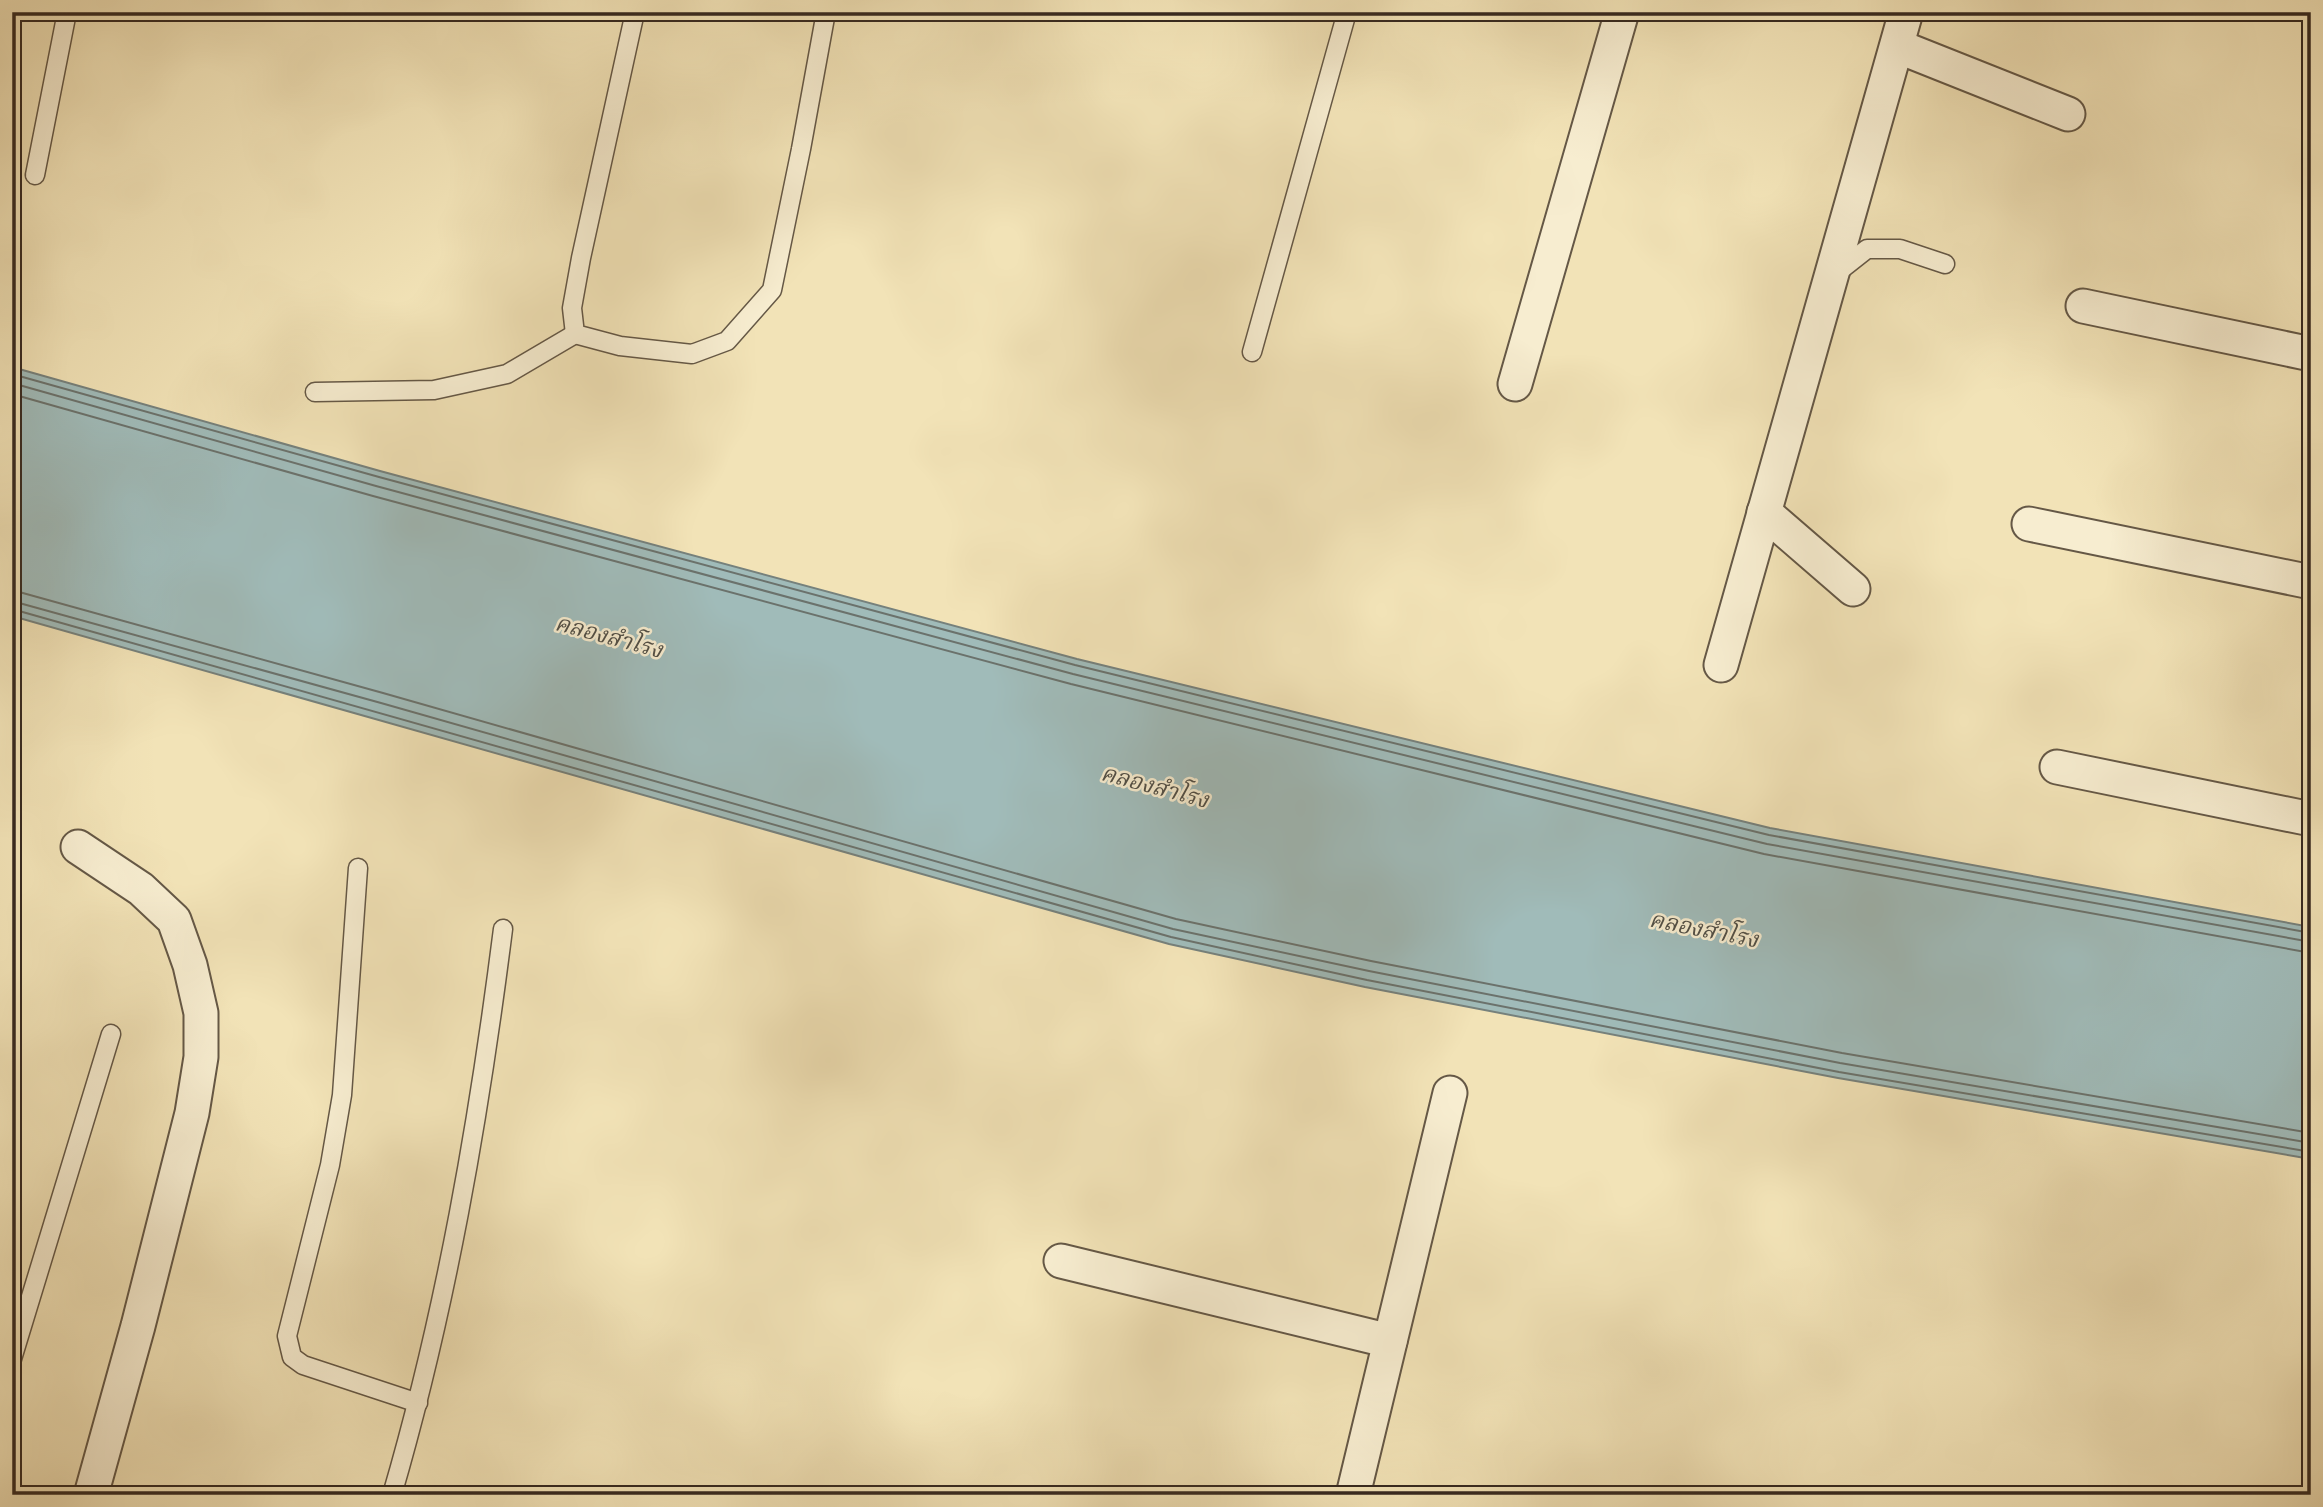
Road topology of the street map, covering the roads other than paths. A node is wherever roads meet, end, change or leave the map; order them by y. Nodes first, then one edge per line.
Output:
1 (67, 12) edge
2 (635, 12) edge
3 (826, 12) edge
4 (1347, 12) edge
5 (1622, 12) edge
6 (1906, 12) edge
7 (1897, 46) junction
8 (2068, 114) dead end
9 (35, 174) dead end
10 (1945, 264) dead end
11 (1831, 277) junction
12 (2083, 306) dead end
13 (575, 334) junction
14 (1252, 352) dead end
15 (2311, 354) edge
16 (1516, 384) dead end
17 (315, 392) dead end
18 (1764, 512) junction
19 (2029, 524) dead end
20 (2311, 582) edge
21 (1853, 589) dead end
22 (1721, 665) dead end
23 (2057, 768) dead end
24 (2311, 819) edge
25 (78, 847) dead end
26 (358, 868) dead end
27 (503, 929) dead end
28 (111, 1034) dead end
29 (1450, 1093) dead end
30 (1061, 1261) dead end
31 (1390, 1341) junction
32 (12, 1359) edge
33 (418, 1403) junction
34 (91, 1495) edge
35 (391, 1495) edge
36 (1353, 1495) edge

1 - 9 lane
2 - 13 lane
3 - 13 lane
4 - 14 lane
5 - 16 street
6 - 7 street
7 - 8 street
7 - 11 street
10 - 11 lane
11 - 18 street
12 - 15 street
13 - 17 lane
18 - 21 street
18 - 22 street
19 - 20 street
23 - 24 street
25 - 34 street
26 - 33 lane
27 - 33 lane
28 - 32 lane
29 - 31 street
30 - 31 street
31 - 36 street
33 - 35 lane

